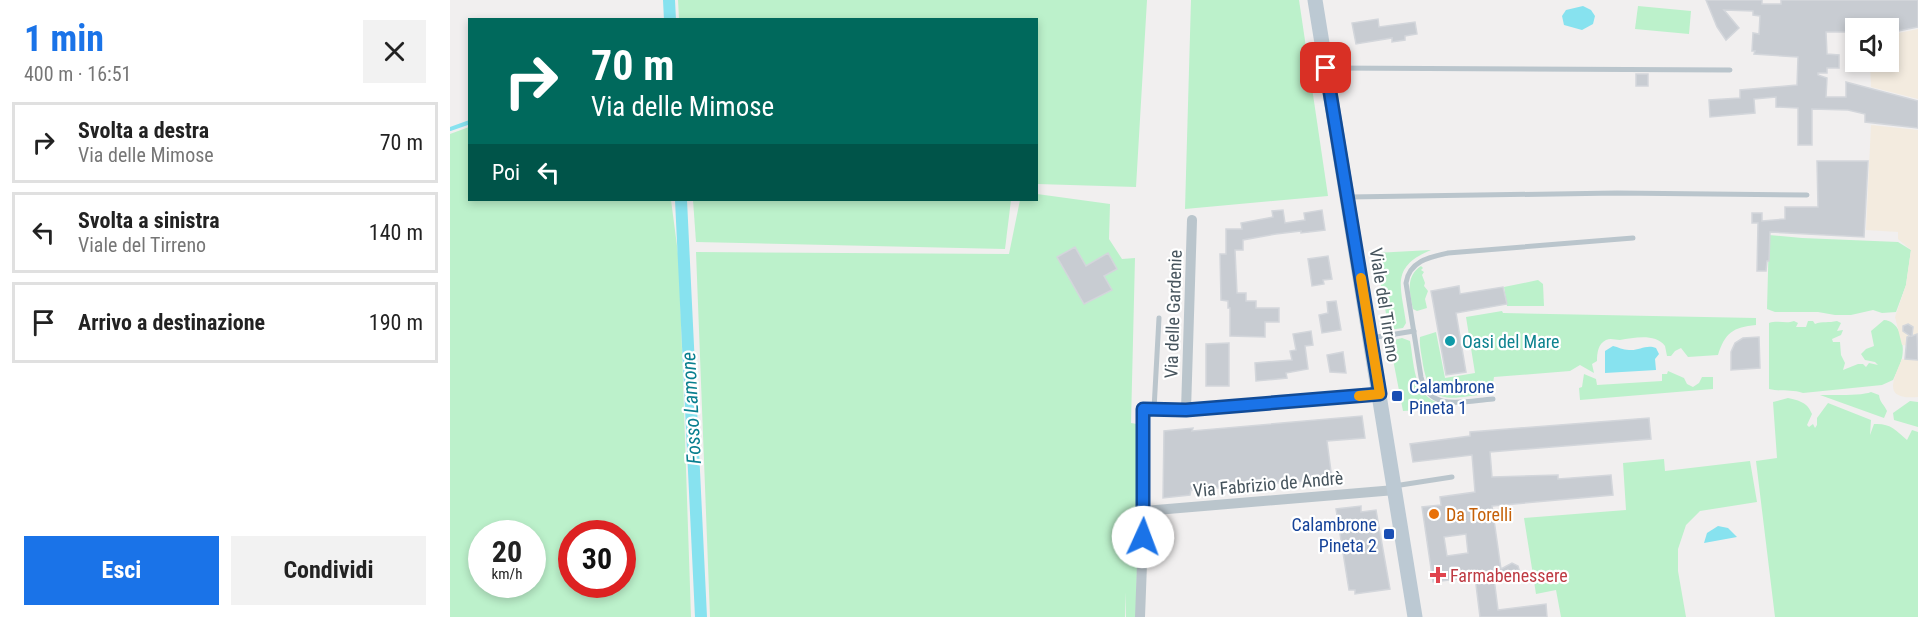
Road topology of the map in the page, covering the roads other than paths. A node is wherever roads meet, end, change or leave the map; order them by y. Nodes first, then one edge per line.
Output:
1 (1316, 0) edge
2 (1326, 68) junction
3 (1730, 70) dead end
4 (1807, 195) dead end
5 (1347, 197) junction
6 (1192, 220) dead end
7 (1633, 238) dead end
8 (1159, 318) dead end
9 (1414, 331) junction
10 (1371, 338) junction
11 (1380, 394) junction
12 (1493, 399) dead end
13 (1149, 410) junction
14 (1186, 410) junction
15 (1452, 477) dead end
16 (1395, 488) junction
17 (1144, 511) junction
18 (1140, 617) edge
19 (1415, 617) edge

1 - 2 main road, Viale del Tirreno
2 - 3 lane
2 - 5 main road, Viale del Tirreno
4 - 5 lane
5 - 10 main road, Viale del Tirreno
6 - 14 street, Via delle Gardenie
7 - 9 lane
8 - 13 lane
9 - 10 lane
9 - 12 lane
10 - 11 main road, Viale del Tirreno
11 - 14 street
11 - 16 main road, Viale del Tirreno
13 - 14 street
13 - 17 street
15 - 16 lane
16 - 17 street, Via Fabrizio de Andrè
16 - 19 main road, Viale del Tirreno
17 - 18 street

